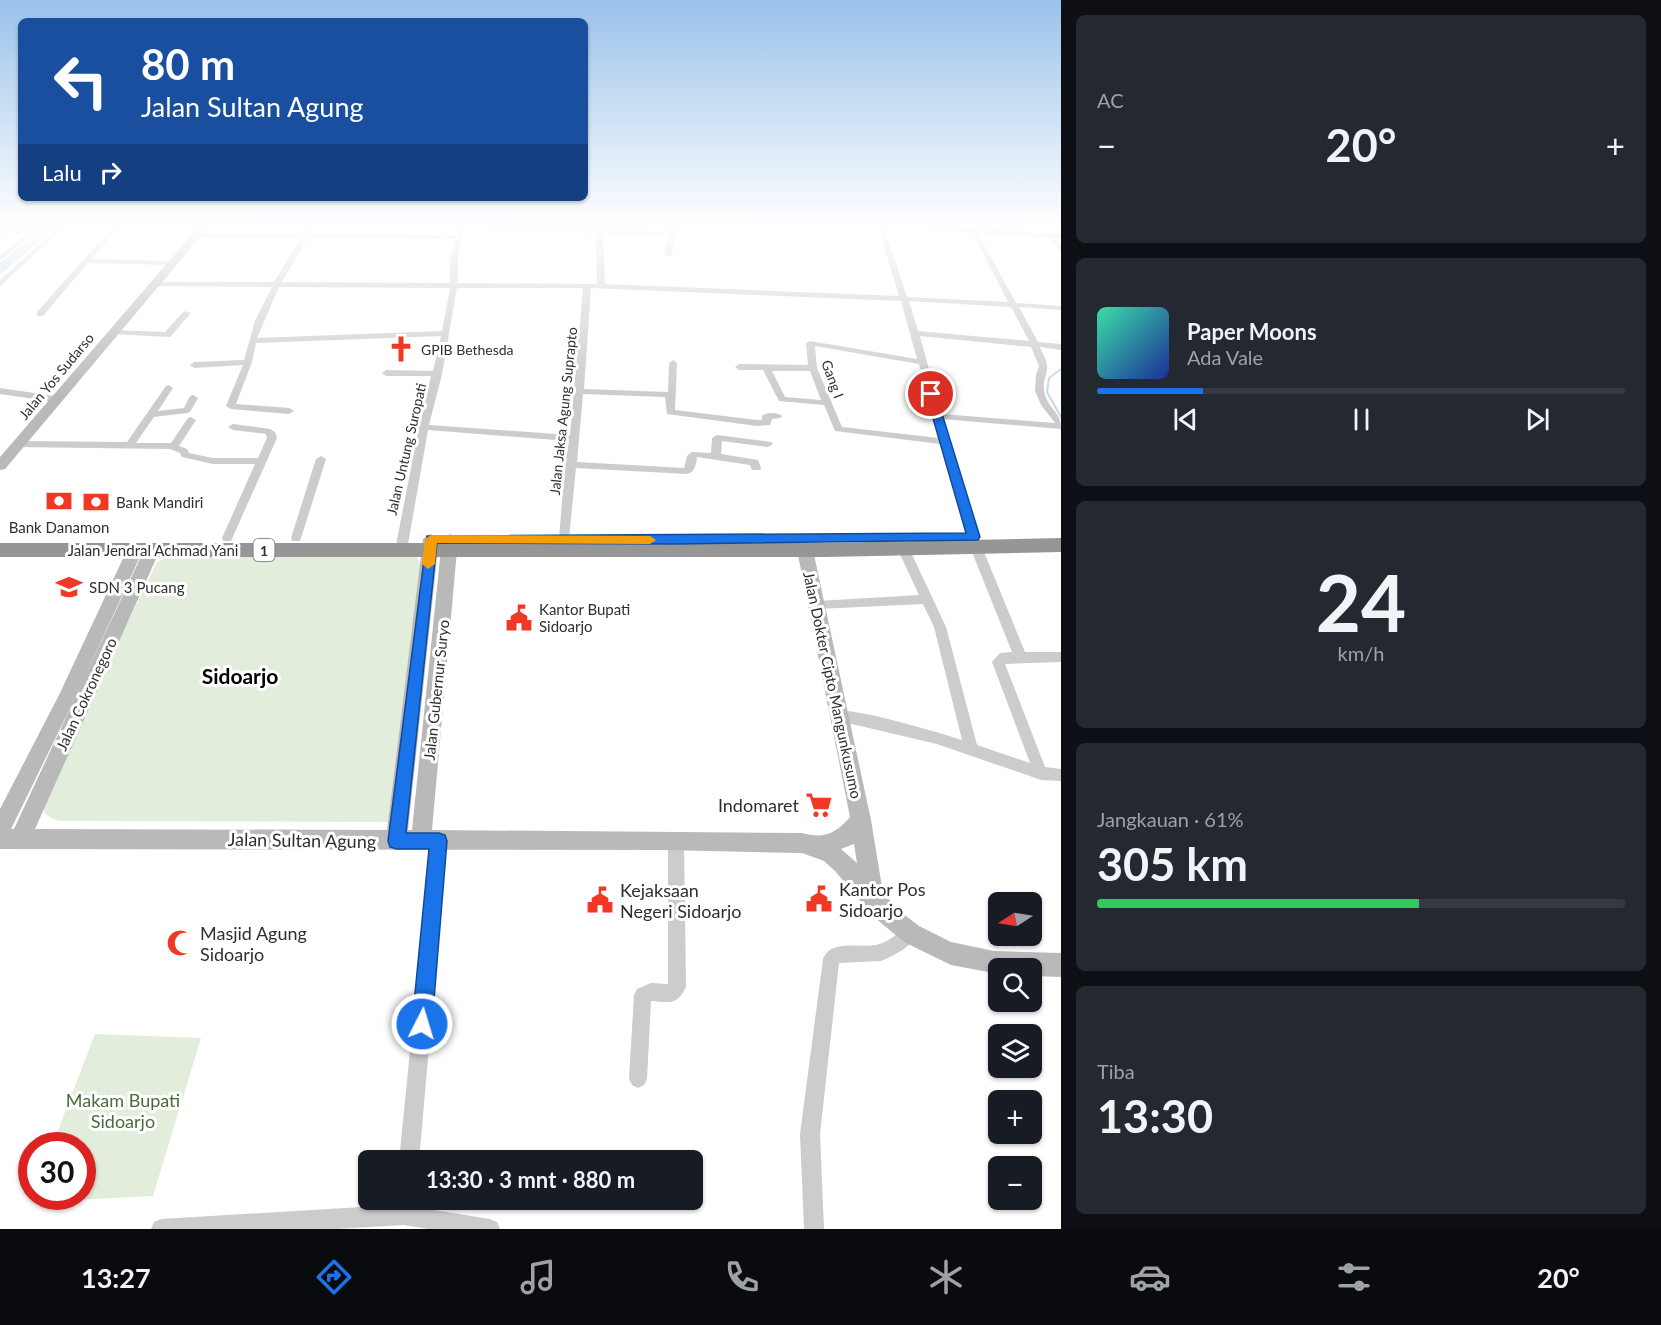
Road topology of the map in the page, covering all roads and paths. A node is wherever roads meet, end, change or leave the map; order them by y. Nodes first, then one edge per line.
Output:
1 (68, 281) edge
2 (155, 281) edge
3 (279, 281) edge
4 (601, 281) edge
5 (899, 281) edge
6 (1001, 281) edge
7 (153, 284) junction
8 (277, 284) junction
9 (454, 284) junction
10 (588, 286) junction
11 (601, 286) junction
12 (904, 298) junction
13 (1013, 304) junction
14 (1061, 308) edge
15 (187, 313) dead end
16 (40, 314) dead end
17 (112, 332) junction
18 (446, 333) junction
19 (915, 333) junction
20 (252, 341) junction
21 (1035, 345) junction
22 (1061, 347) edge
23 (248, 362) junction
24 (922, 362) junction
25 (673, 363) dead end
26 (194, 365) dead end
27 (739, 367) dead end
28 (766, 368) junction
29 (813, 368) junction
30 (386, 373) dead end
31 (438, 374) junction
32 (169, 388) dead end
33 (0, 391) edge
34 (579, 391) junction
35 (670, 395) junction
36 (193, 398) dead end
37 (55, 399) junction
38 (827, 403) junction
39 (289, 411) dead end
40 (152, 414) junction
41 (937, 416) junction
42 (191, 420) dead end
43 (1061, 425) edge
44 (233, 427) dead end
45 (424, 427) junction
46 (573, 438) junction
47 (757, 442) junction
48 (945, 442) junction
49 (18, 444) junction
50 (768, 444) dead end
51 (130, 445) junction
52 (174, 447) junction
53 (716, 456) junction
54 (321, 459) dead end
55 (262, 461) junction
56 (570, 465) junction
57 (0, 466) edge
58 (756, 468) dead end
59 (1061, 536) edge
60 (227, 538) junction
61 (296, 538) junction
62 (0, 539) edge
63 (564, 539) junction
64 (975, 542) junction
65 (401, 544) junction
66 (440, 545) junction
67 (1061, 545) edge
68 (148, 546) junction
69 (903, 548) junction
70 (0, 550) edge
71 (805, 550) junction
72 (926, 599) junction
73 (818, 605) junction
74 (1020, 656) junction
75 (1061, 657) edge
76 (839, 715) junction
77 (971, 748) junction
78 (1041, 774) junction
79 (1061, 775) edge
80 (861, 820) junction
81 (0, 830) edge
82 (10, 839) edge
83 (396, 841) junction
84 (430, 841) junction
85 (676, 841) junction
86 (820, 846) junction
87 (872, 896) junction
88 (910, 934) junction
89 (1061, 965) edge
90 (638, 1079) dead end
91 (410, 1150) edge
92 (382, 1210) edge
93 (413, 1210) edge
94 (161, 1229) edge
95 (490, 1229) edge
96 (813, 1229) edge

1 - 16 street
2 - 7 street, Jalan Yos Sudarso
3 - 8 street
4 - 11 street
5 - 12 street
6 - 13 street
7 - 8 street
7 - 17 street, Jalan Yos Sudarso
8 - 9 street
8 - 20 street
9 - 10 street
9 - 18 street, Jalan Untung Suropati
10 - 11 street
10 - 34 street, Jalan Jaksa Agung Suprapto
11 - 12 street
12 - 13 street
12 - 19 street
13 - 14 street
13 - 21 street
15 - 17 street
17 - 37 street, Jalan Yos Sudarso
18 - 20 street
18 - 31 street, Jalan Untung Suropati
19 - 21 street
19 - 24 street
20 - 23 street
21 - 22 street
21 - 43 street
23 - 26 street
23 - 39 street
24 - 29 street, Gang I
24 - 41 street
25 - 35 street
27 - 28 street
28 - 29 street
28 - 38 street
29 - 38 street, Gang I
30 - 31 street
31 - 45 street, Jalan Untung Suropati
32 - 40 street
33 - 37 street
34 - 35 street
34 - 46 street, Jalan Jaksa Agung Suprapto
35 - 47 street
36 - 40 street
37 - 49 street, Jalan Yos Sudarso
38 - 48 street, Gang I
40 - 51 street
41 - 43 street
41 - 48 street
42 - 52 street
44 - 55 street
45 - 46 street
45 - 65 street, Jalan Untung Suropati
46 - 56 street, Jalan Jaksa Agung Suprapto
47 - 50 street
47 - 53 street
48 - 64 street
49 - 51 street
49 - 57 street, Jalan Yos Sudarso
51 - 52 street
52 - 55 street
53 - 56 street
53 - 58 street
54 - 61 street
55 - 60 street
56 - 63 street, Jalan Jaksa Agung Suprapto
59 - 64 highway, Jalan Jendral Achmad Yani / 1
60 - 61 highway, Jalan Jendral Achmad Yani / 1
60 - 68 highway, Jalan Jendral Achmad Yani / 1
61 - 65 highway, Jalan Jendral Achmad Yani / 1
62 - 68 highway, Jalan Jendral Achmad Yani / 1
63 - 64 highway, Jalan Jendral Achmad Yani / 1
63 - 66 highway, Jalan Jendral Achmad Yani / 1
64 - 67 highway, Jalan Jendral Achmad Yani / 1
64 - 69 highway, Jalan Jendral Achmad Yani / 1
64 - 74 street
65 - 66 highway, Jalan Jendral Achmad Yani / 1
65 - 68 highway, Jalan Jendral Achmad Yani / 1
66 - 71 highway, Jalan Jendral Achmad Yani / 1
66 - 83 street, Jalan Gubernur Suryo
66 - 84 street, Jalan Gubernur Suryo
68 - 70 highway, Jalan Jendral Achmad Yani / 1
68 - 81 street, Jalan Cokronegoro
68 - 82 street, Jalan Cokronegoro
69 - 71 highway, Jalan Jendral Achmad Yani / 1
69 - 72 street
71 - 73 street, Jalan Dokter Cipto Mangunkusumo
72 - 73 street
72 - 77 street
73 - 76 street, Jalan Dokter Cipto Mangunkusumo
74 - 75 street
74 - 78 street
76 - 77 street
76 - 80 street, Jalan Dokter Cipto Mangunkusumo
77 - 78 street
78 - 79 street
80 - 86 street, Jalan Dokter Cipto Mangunkusumo
80 - 87 street, Jalan Dokter Cipto Mangunkusumo
82 - 83 street, Jalan Sultan Agung
83 - 84 street, Jalan Sultan Agung
84 - 85 street, Jalan Sultan Agung
84 - 91 street
85 - 86 street, Jalan Sultan Agung
85 - 90 street
86 - 87 street
87 - 88 street
88 - 89 street
88 - 96 street
92 - 94 street
93 - 95 street

